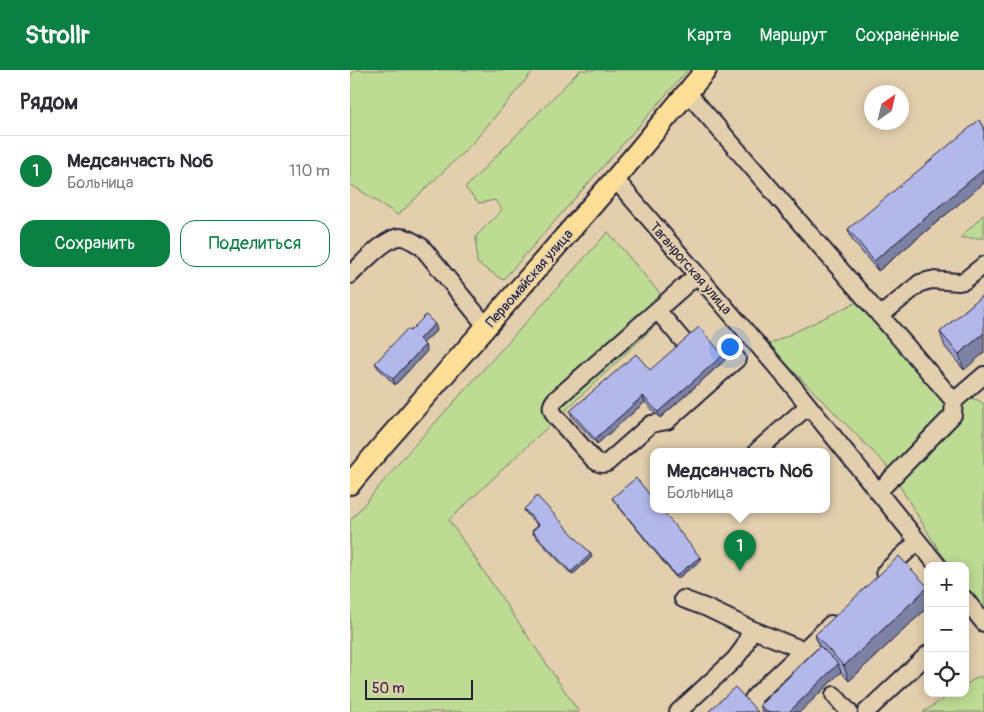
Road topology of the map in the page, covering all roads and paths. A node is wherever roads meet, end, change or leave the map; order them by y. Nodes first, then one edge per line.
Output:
1 (706, 70) edge
2 (687, 92) junction
3 (615, 179) junction
4 (984, 265) edge
5 (350, 275) edge
6 (697, 275) junction
7 (657, 310) junction
8 (880, 316) junction
9 (486, 326) junction
10 (684, 342) edge
11 (737, 359) dead end
12 (984, 375) edge
13 (954, 401) junction
14 (808, 406) junction
15 (760, 448) edge
16 (350, 484) edge
17 (878, 492) junction
18 (918, 541) junction
19 (935, 562) edge
20 (875, 582) edge
21 (683, 599) dead end
22 (839, 616) edge
23 (752, 629) junction
24 (803, 650) junction
25 (924, 658) edge
26 (834, 695) dead end
27 (678, 712) edge
28 (759, 712) edge
29 (849, 712) edge
30 (866, 712) edge

1 - 2 main road, Первомайская улица
2 - 3 main road, Первомайская улица
2 - 8 street
3 - 6 street, Таганрогская улица
3 - 9 main road, Первомайская улица
4 - 8 street
5 - 9 street
6 - 7 street
6 - 14 street, Таганрогская улица
7 - 10 street
7 - 11 street
8 - 13 street
9 - 16 main road, Первомайская улица
12 - 13 street
13 - 17 street
14 - 15 street
14 - 17 street, Таганрогская улица
17 - 18 street, Таганрогская улица
18 - 19 street, Таганрогская улица
18 - 20 street
21 - 23 street
22 - 24 street
23 - 24 street
23 - 27 street
24 - 28 street
25 - 30 street
26 - 29 street

